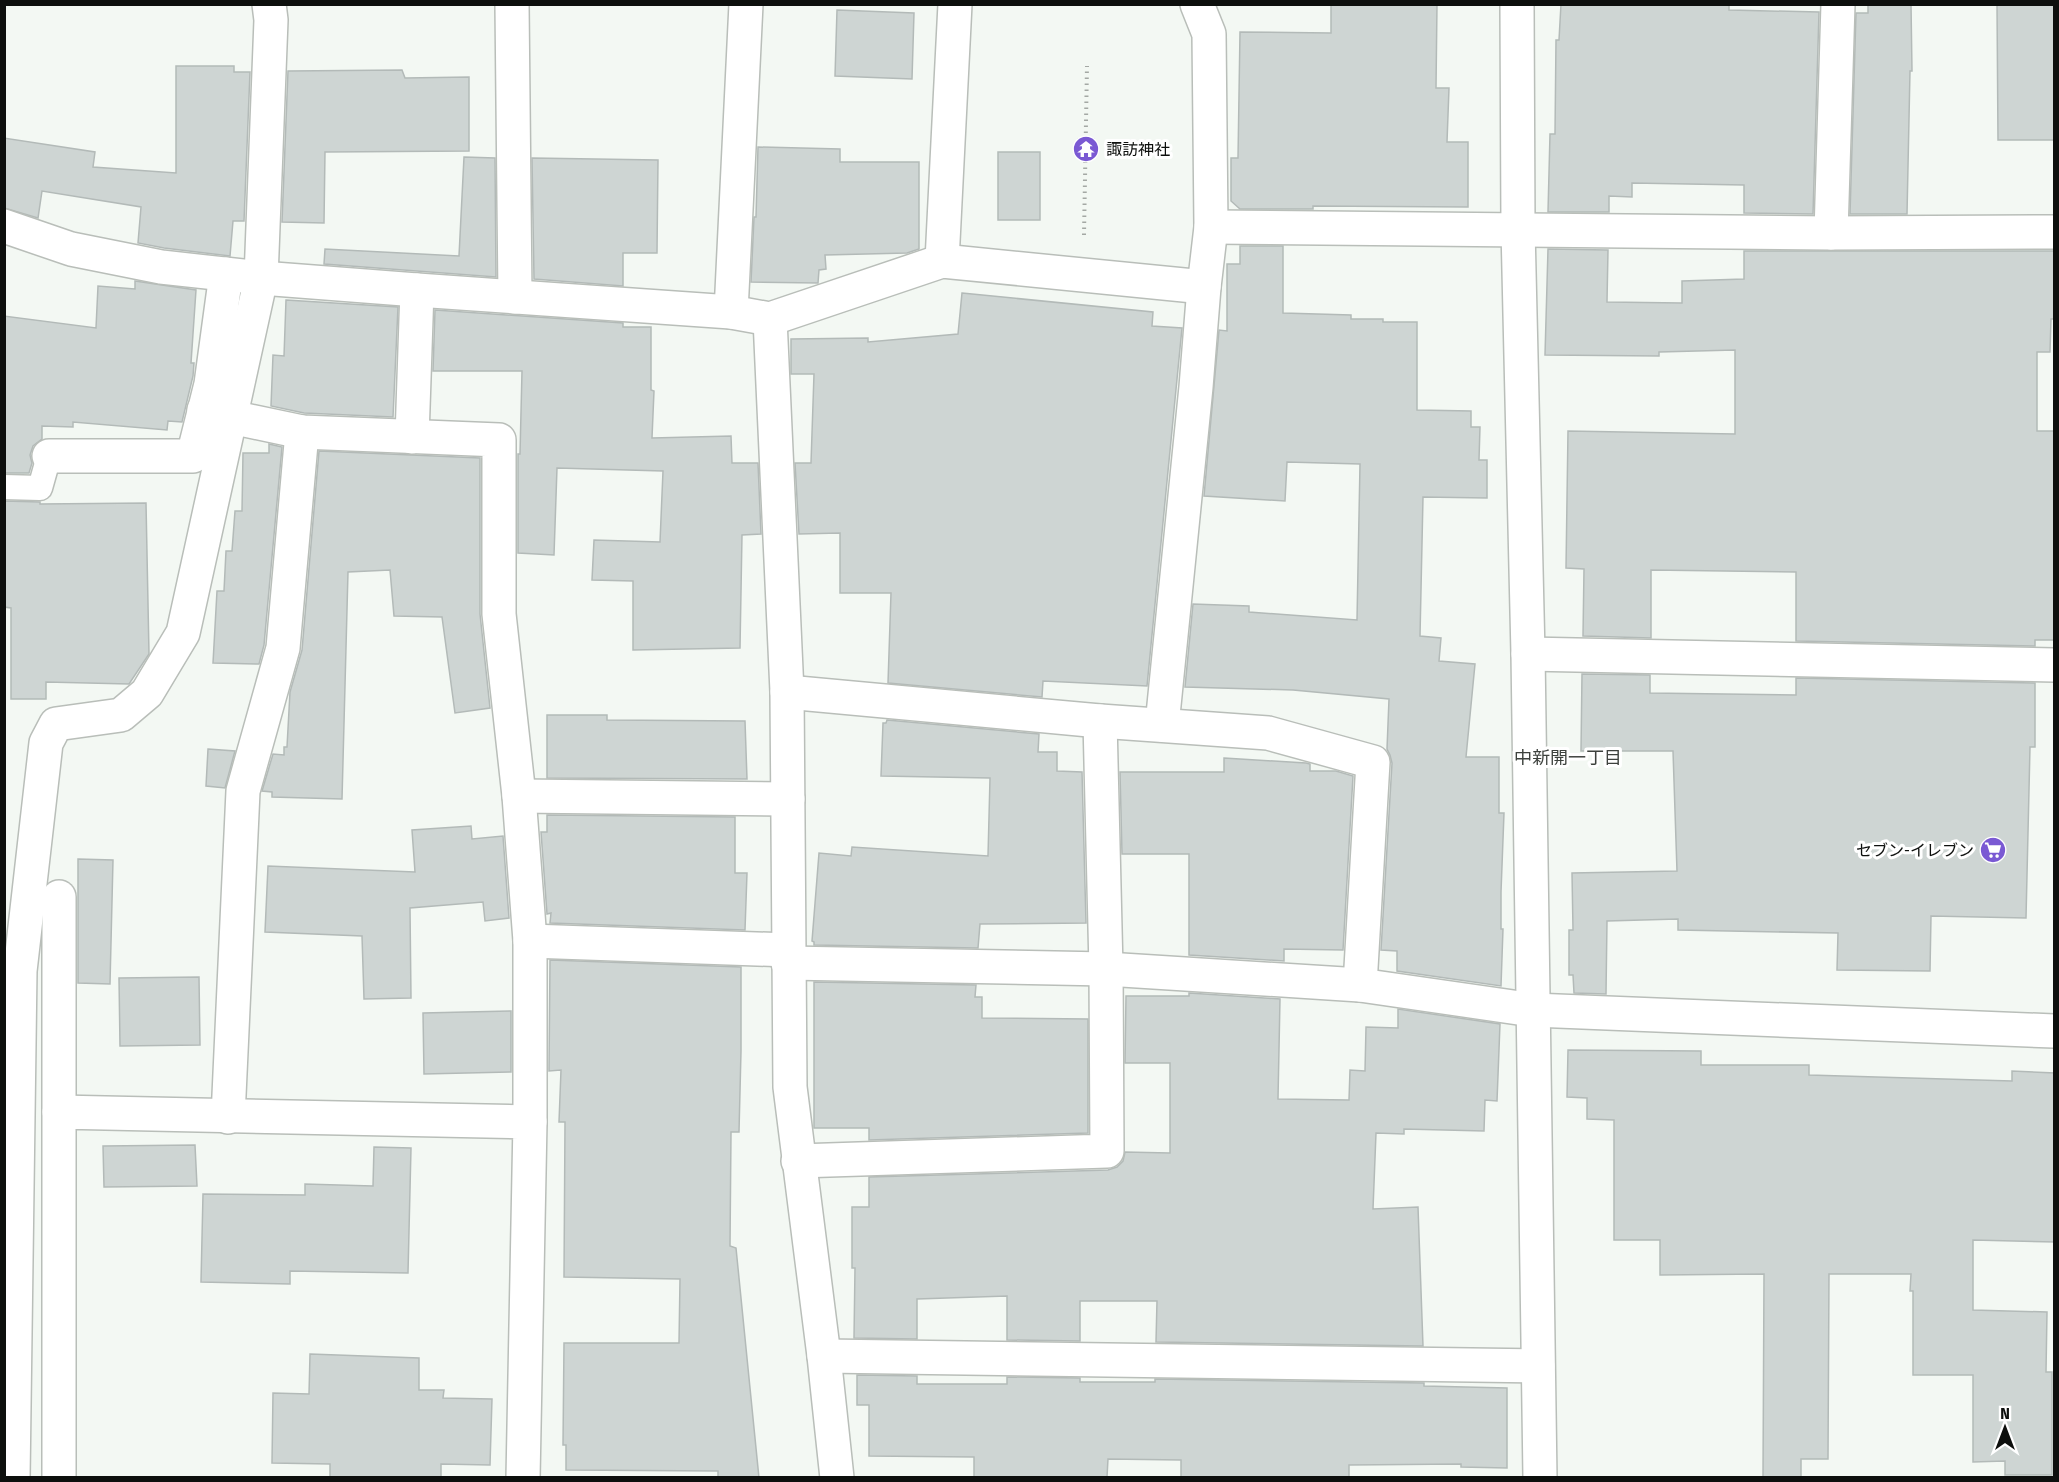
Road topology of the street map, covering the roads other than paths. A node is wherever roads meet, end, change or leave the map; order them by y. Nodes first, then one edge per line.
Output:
1 (269, 4) edge
2 (512, 4) edge
3 (747, 4) edge
4 (955, 4) edge
5 (1197, 4) edge
6 (1517, 4) edge
7 (1838, 4) edge
8 (4, 226) edge
9 (1210, 227) junction
10 (1518, 229) junction
11 (2055, 232) edge
12 (1832, 233) junction
13 (942, 261) junction
14 (226, 274) junction
15 (261, 278) junction
16 (1204, 287) junction
17 (417, 290) junction
18 (515, 297) junction
19 (731, 312) junction
20 (770, 319) junction
21 (218, 414) junction
22 (302, 432) junction
23 (412, 436) junction
24 (49, 456) joint
25 (4, 487) edge
26 (1528, 654) junction
27 (2055, 665) edge
28 (786, 692) junction
29 (1100, 721) junction
30 (1162, 725) junction
31 (519, 796) junction
32 (788, 799) junction
33 (59, 897) dead end
34 (530, 941) junction
35 (788, 956) junction
36 (1106, 969) junction
37 (1360, 985) junction
38 (1533, 1010) junction
39 (2055, 1031) edge
40 (59, 1112) junction
41 (228, 1117) junction
42 (530, 1122) junction
43 (798, 1161) junction
44 (825, 1356) junction
45 (1538, 1366) junction
46 (13, 1478) edge
47 (59, 1478) edge
48 (523, 1478) edge
49 (837, 1478) edge
50 (1540, 1478) edge

1 - 15 street
2 - 18 street
3 - 19 street
4 - 13 street
5 - 9 street
6 - 10 street
7 - 12 street
8 - 14 street
9 - 10 street
9 - 16 street
10 - 12 street
10 - 26 street
11 - 12 street
13 - 16 street
13 - 20 street
14 - 15 street
14 - 21 street
15 - 17 street
15 - 21 street
16 - 30 street
17 - 18 street
17 - 23 street
18 - 19 street
19 - 20 street
20 - 28 street
21 - 22 street
21 - 24 street
21 - 46 street
22 - 23 street
22 - 41 street
23 - 31 street
24 - 25 lane
26 - 27 street
26 - 38 street
28 - 29 street
28 - 32 street
29 - 30 street
29 - 36 street
30 - 37 street
31 - 32 street
31 - 34 street
32 - 35 street
33 - 40 street
34 - 35 street
34 - 42 street
35 - 36 street
35 - 43 street
36 - 37 street
36 - 43 street
37 - 38 street
38 - 39 street
38 - 45 street
40 - 41 street
40 - 47 street
41 - 42 street
42 - 48 street
43 - 44 street
44 - 45 street
44 - 49 street
45 - 50 street

